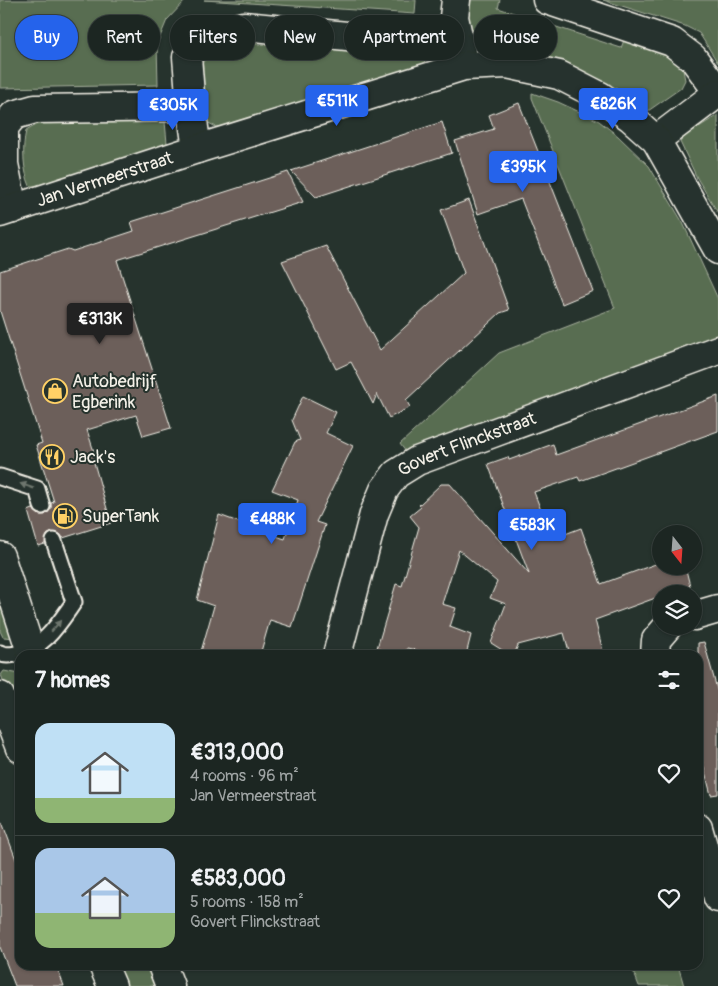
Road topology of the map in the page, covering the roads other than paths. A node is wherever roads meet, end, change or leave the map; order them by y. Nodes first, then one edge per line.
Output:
1 (456, 0) edge
2 (547, 0) edge
3 (454, 15) edge
4 (344, 40) edge
5 (464, 56) edge
6 (450, 60) edge
7 (718, 92) edge
8 (191, 106) junction
9 (656, 140) junction
10 (197, 148) junction
11 (6, 211) edge
12 (718, 250) edge
13 (718, 350) edge
14 (0, 477) edge
15 (42, 506) dead end
16 (54, 541) dead end
17 (0, 556) edge
18 (718, 609) edge
19 (702, 614) edge
20 (660, 635) edge
21 (30, 650) edge
22 (33, 650) edge
23 (338, 650) edge
24 (655, 650) edge
25 (0, 653) edge
26 (15, 654) edge
27 (0, 696) edge
28 (15, 735) edge
29 (703, 846) edge
30 (718, 899) edge
31 (703, 904) edge
32 (105, 970) edge
33 (164, 970) edge
34 (112, 986) edge
35 (170, 986) edge

1 - 3 street
2 - 7 street
4 - 8 street, Jan Vermeerstraat
5 - 9 street, Jan Vermeerstraat
6 - 10 street, Jan Vermeerstraat
7 - 9 street
8 - 10 street, Jan Vermeerstraat
8 - 11 street, Jan Vermeerstraat
9 - 12 street, Jan Vermeerstraat
10 - 11 street, Jan Vermeerstraat
13 - 23 street, Govert Flinckstraat
15 -> 14 lane
22 -> 16 lane
17 - 21 street
18 - 19 street
20 - 24 street
25 - 26 lane
27 - 28 street
29 - 30 street
30 - 31 street
32 - 34 street
33 - 35 street

